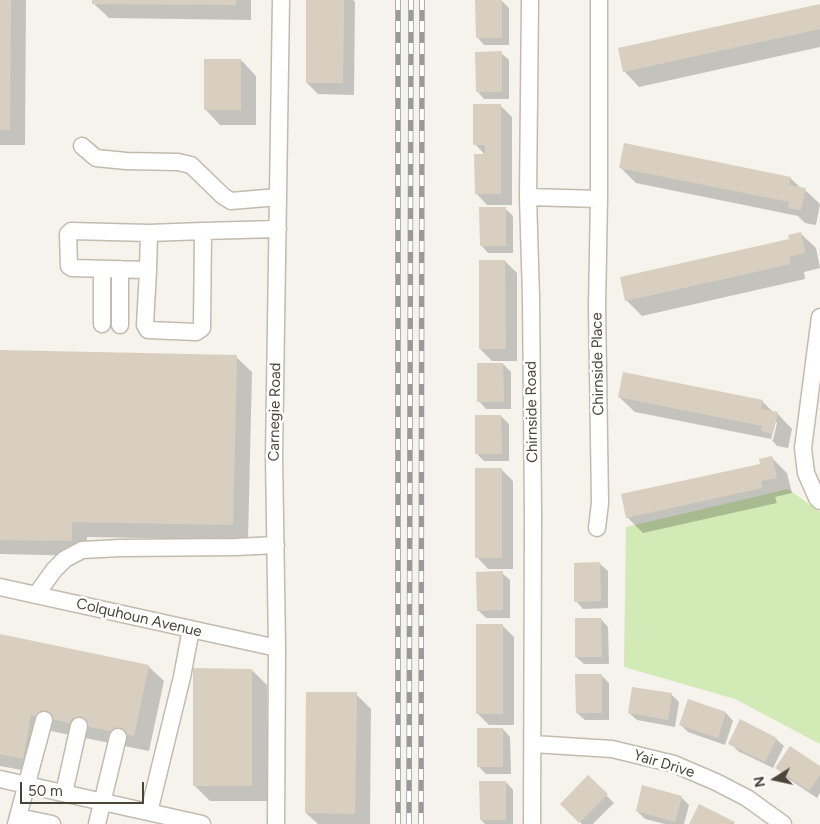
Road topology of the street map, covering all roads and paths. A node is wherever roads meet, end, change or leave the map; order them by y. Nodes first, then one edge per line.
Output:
1 (281, 0) edge
2 (530, 0) edge
3 (600, 0) edge
4 (82, 146) dead end
5 (278, 196) junction
6 (528, 197) junction
7 (599, 199) junction
8 (278, 230) junction
9 (203, 231) junction
10 (149, 233) junction
11 (102, 269) junction
12 (120, 269) junction
13 (148, 270) junction
14 (820, 317) edge
15 (102, 324) dead end
16 (120, 325) dead end
17 (820, 501) edge
18 (597, 528) dead end
19 (276, 545) junction
20 (0, 586) edge
21 (36, 595) junction
22 (191, 629) junction
23 (277, 648) junction
24 (44, 720) dead end
25 (79, 726) dead end
26 (118, 737) dead end
27 (532, 744) junction
28 (0, 779) edge
29 (26, 785) junction
30 (64, 793) junction
31 (102, 801) junction
32 (149, 812) junction
33 (17, 820) edge
34 (52, 824) edge
35 (97, 824) edge
36 (202, 824) edge
37 (276, 824) edge
38 (532, 824) edge
39 (783, 824) edge

1 - 5 street, Carnegie Road
2 - 6 street, Chirnside Road
3 - 7 street, Chirnside Place
4 - 5 street
5 - 8 street, Carnegie Road
6 - 7 street
6 - 27 street, Chirnside Road
7 - 18 street, Chirnside Place
8 - 9 street
8 - 19 street, Carnegie Road
9 - 10 street
9 - 13 street
10 - 11 street
10 - 13 street
11 - 12 street
11 - 15 street
12 - 13 street
12 - 16 street
14 - 17 street
19 - 21 street
19 - 23 street, Carnegie Road
20 - 21 street, Colquhoun Avenue
21 - 22 street, Colquhoun Avenue
22 - 23 street, Colquhoun Avenue
22 - 32 street
23 - 37 street, Carnegie Road
24 - 29 street
25 - 30 street
26 - 31 street
27 - 38 street, Chirnside Road
27 - 39 street, Yair Drive
28 - 29 street
29 - 30 street
29 - 33 street
30 - 31 street
31 - 32 street
31 - 35 street
32 - 36 street
33 - 34 street

